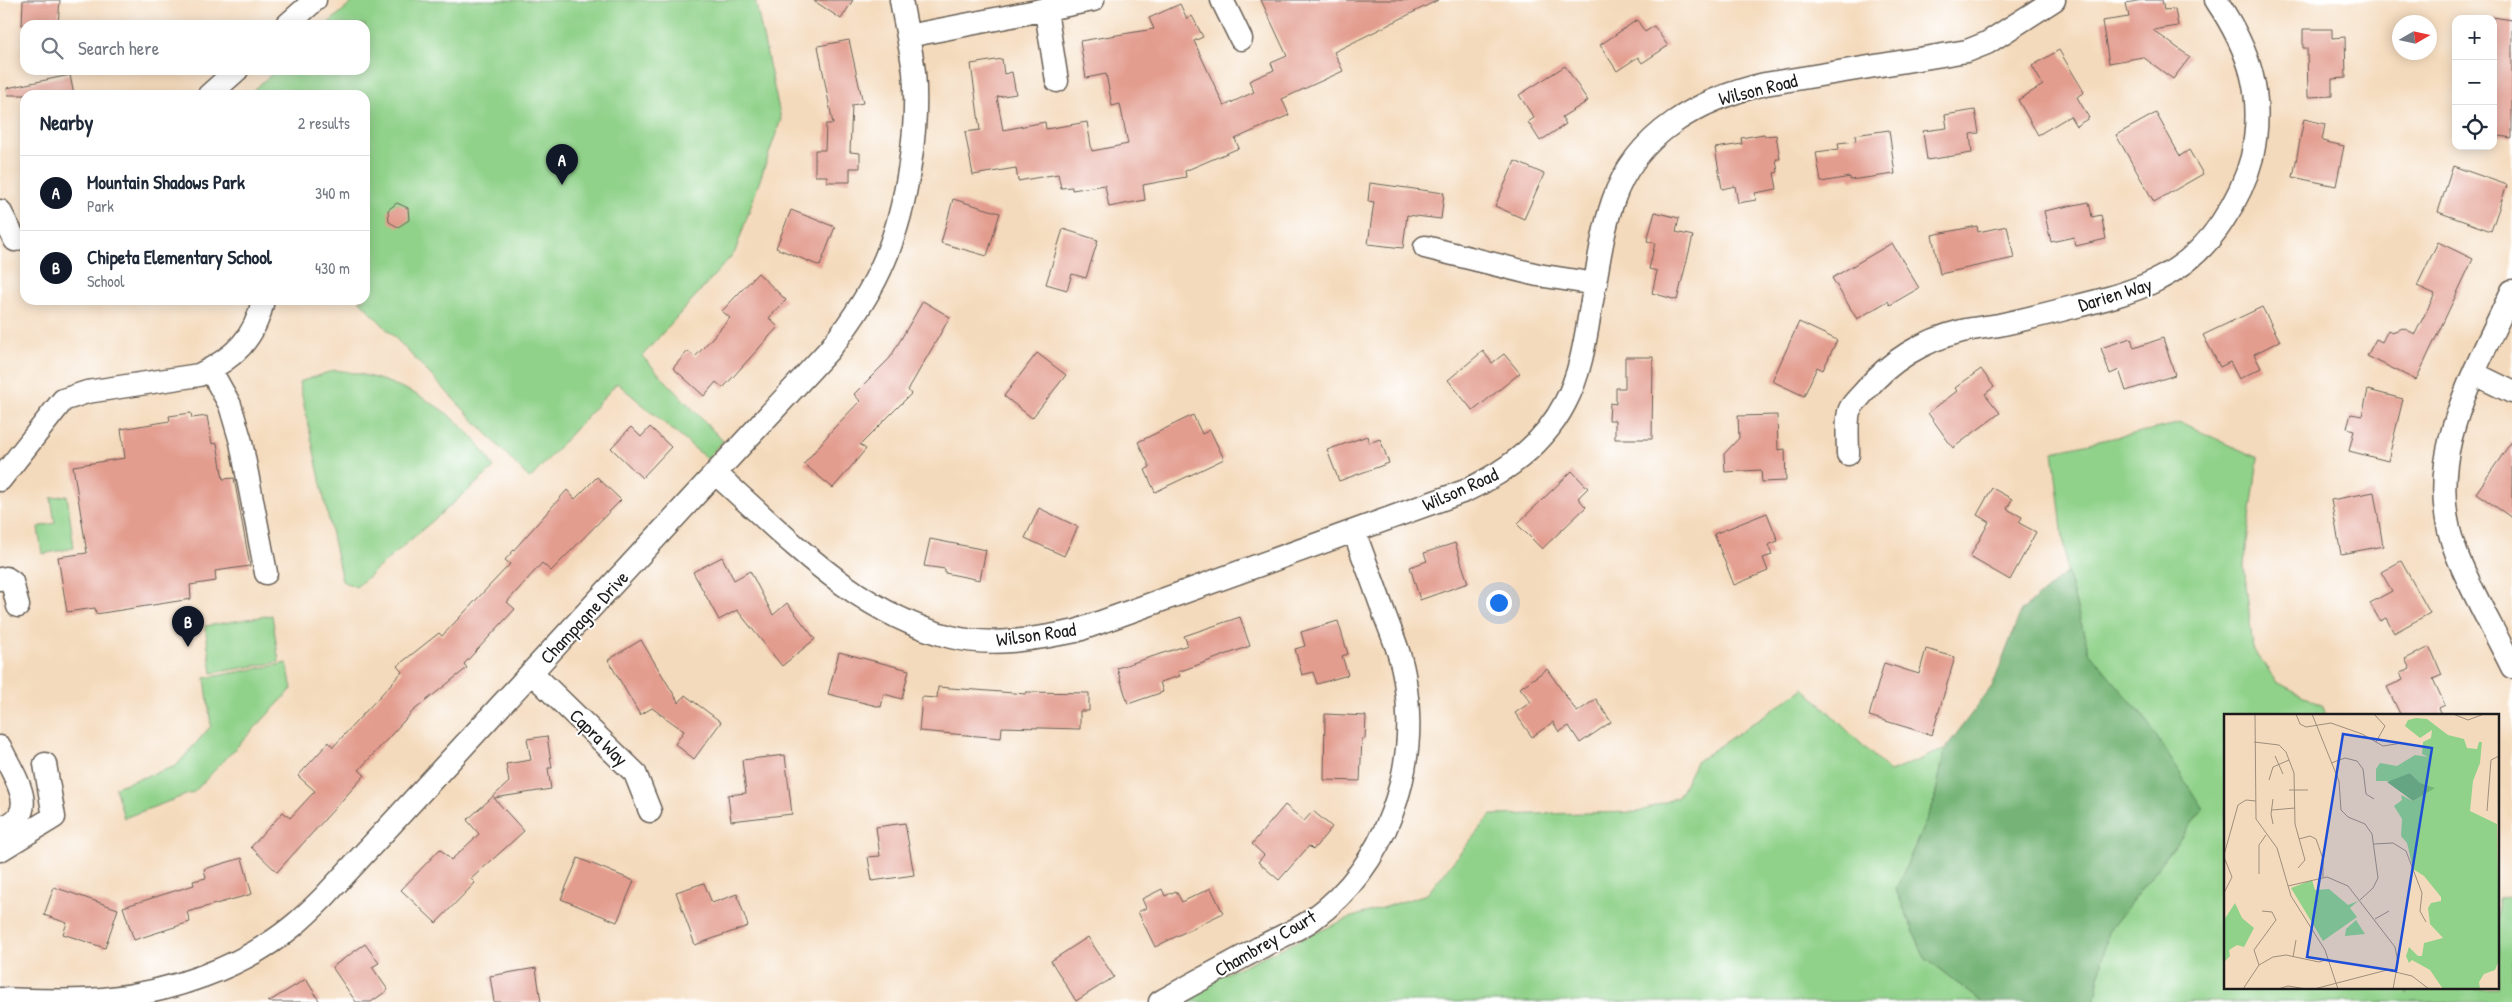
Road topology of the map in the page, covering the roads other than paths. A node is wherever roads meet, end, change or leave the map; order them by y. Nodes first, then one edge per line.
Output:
1 (315, 0) edge
2 (901, 0) edge
3 (1093, 0) edge
4 (1222, 0) edge
5 (2054, 0) edge
6 (2216, 0) edge
7 (1046, 10) junction
8 (293, 20) edge
9 (908, 36) junction
10 (1241, 39) dead end
11 (231, 75) edge
12 (1057, 81) dead end
13 (215, 90) edge
14 (0, 211) edge
15 (13, 240) edge
16 (1425, 247) dead end
17 (1596, 284) junction
18 (2512, 292) edge
19 (262, 305) edge
20 (210, 370) junction
21 (2474, 374) junction
22 (2512, 392) edge
23 (1848, 454) dead end
24 (716, 474) junction
25 (0, 480) edge
26 (1354, 531) junction
27 (266, 573) dead end
28 (0, 579) edge
29 (18, 606) dead end
30 (2512, 667) edge
31 (532, 673) junction
32 (0, 747) edge
33 (19, 788) junction
34 (650, 811) dead end
35 (0, 828) edge
36 (0, 850) edge
37 (0, 999) edge
38 (1160, 1002) edge

1 - 8 street
2 - 9 street, Champagne Drive
3 - 7 street
4 - 10 street
5 - 17 street, Wilson Road
6 - 23 street, Darien Way
7 - 9 street
7 - 12 street
9 - 24 street, Champagne Drive
11 - 13 street
14 - 15 street
16 - 17 street
17 - 26 street, Wilson Road
18 - 21 street
19 - 20 street
20 - 25 street
20 - 27 street
21 - 22 street
21 - 30 street
24 - 26 street, Wilson Road
24 - 31 street, Champagne Drive
26 - 38 street, Chambrey Court
28 - 29 street
31 - 34 street, Capra Way
31 - 37 street, Champagne Drive
32 - 33 street
33 - 35 street
33 - 36 street

